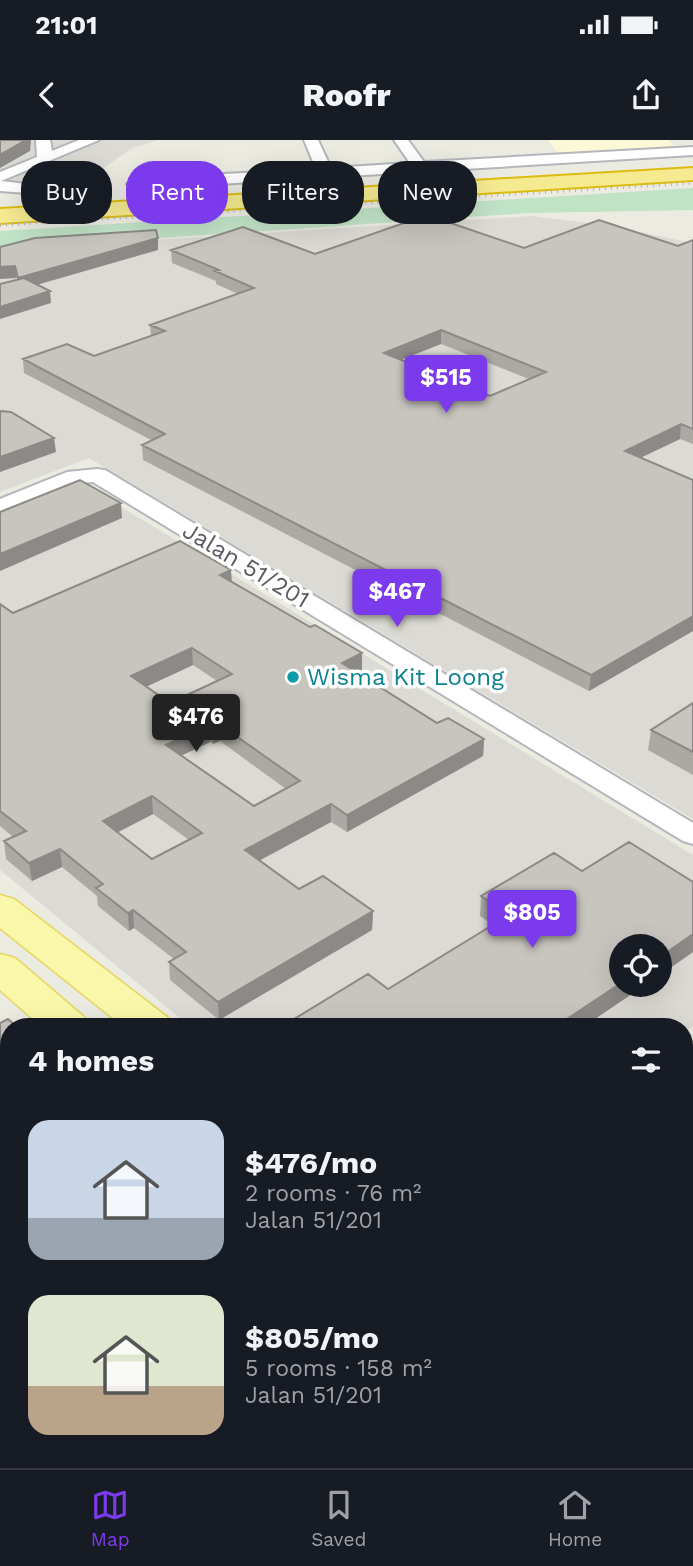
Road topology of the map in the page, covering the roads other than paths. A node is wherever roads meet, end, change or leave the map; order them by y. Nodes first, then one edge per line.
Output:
1 (43, 140) edge
2 (92, 140) edge
3 (311, 140) edge
4 (401, 140) edge
5 (688, 158) edge
6 (45, 159) junction
7 (321, 161) edge
8 (416, 161) edge
9 (477, 165) edge
10 (0, 177) edge
11 (0, 186) edge
12 (21, 188) edge
13 (228, 189) edge
14 (21, 194) edge
15 (0, 195) edge
16 (126, 196) edge
17 (0, 203) edge
18 (0, 209) edge
19 (0, 216) edge
20 (0, 507) edge
21 (693, 835) edge
22 (0, 908) edge
23 (0, 968) edge
24 (58, 1018) edge
25 (141, 1018) edge

1 - 6 street
2 - 6 street
3 - 7 street
4 - 8 street
5 - 9 street
5 - 13 highway
5 - 18 highway
5 - 19 highway
6 - 10 street
11 - 12 street
14 - 15 highway
16 - 17 highway
20 - 21 street, Jalan 51/201
22 - 25 main road
23 - 24 main road

